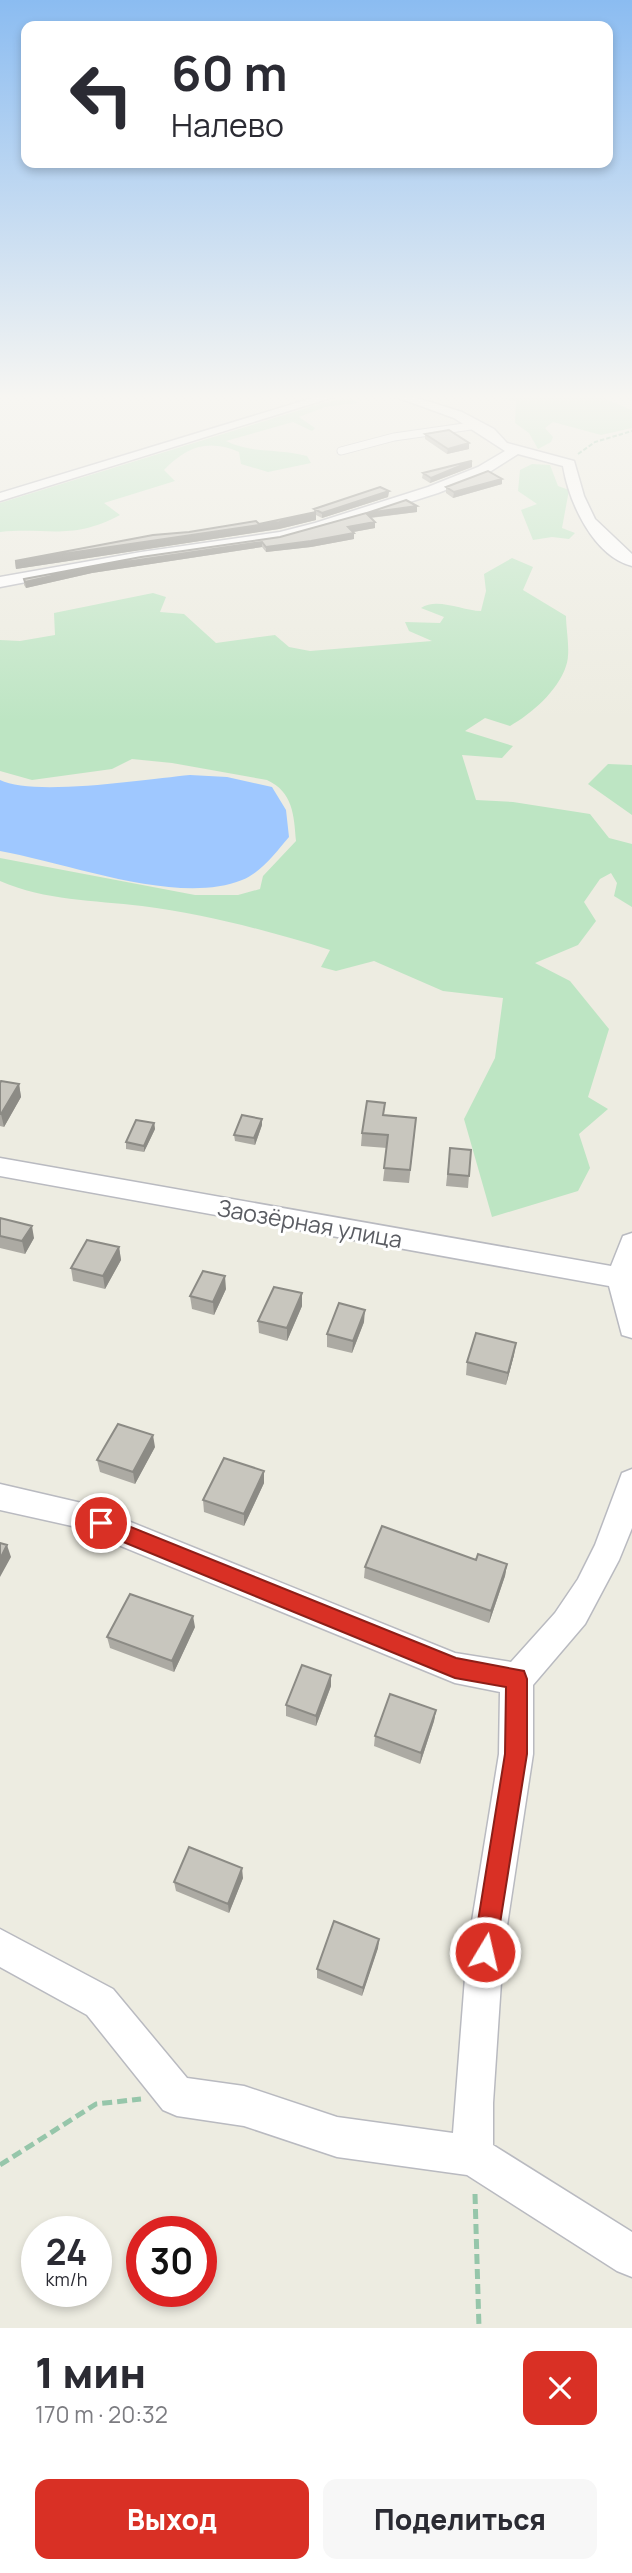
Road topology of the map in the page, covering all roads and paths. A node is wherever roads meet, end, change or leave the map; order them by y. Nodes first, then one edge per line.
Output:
1 (387, 505) edge
2 (580, 505) edge
3 (632, 561) edge
4 (0, 582) edge
5 (0, 1167) edge
6 (632, 1243) edge
7 (626, 1280) edge
8 (632, 1327) edge
9 (632, 1482) edge
10 (0, 1497) edge
11 (517, 1679) junction
12 (0, 1947) edge
13 (177, 2096) junction
14 (473, 2156) junction
15 (0, 2165) edge
16 (632, 2256) edge
17 (479, 2328) edge

1 - 4 street
2 - 3 street
5 - 7 street, Заозёрная улица
6 - 7 street
7 - 8 street
9 - 11 street
10 - 11 street
11 - 14 street
12 - 13 street
13 - 14 street
13 - 15 path
14 - 16 street
14 - 17 path

